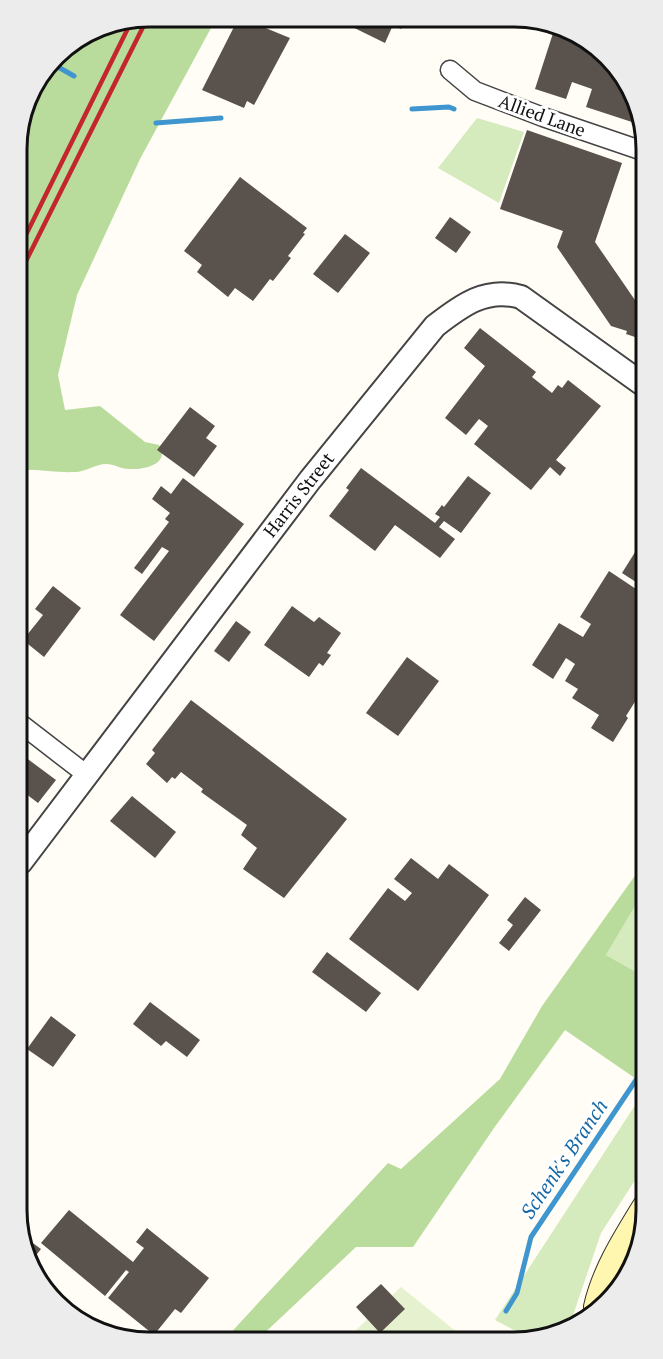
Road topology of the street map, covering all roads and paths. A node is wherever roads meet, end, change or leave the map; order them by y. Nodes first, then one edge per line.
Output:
1 (450, 70) dead end
2 (636, 149) edge
3 (636, 379) edge
4 (27, 729) edge
5 (87, 775) junction
6 (27, 854) edge
7 (635, 1224) edge
8 (599, 1298) edge

1 - 2 street, Allied Lane
3 - 5 street, Harris Street
4 - 5 street
5 - 6 street, Harris Street
7 - 8 main road

